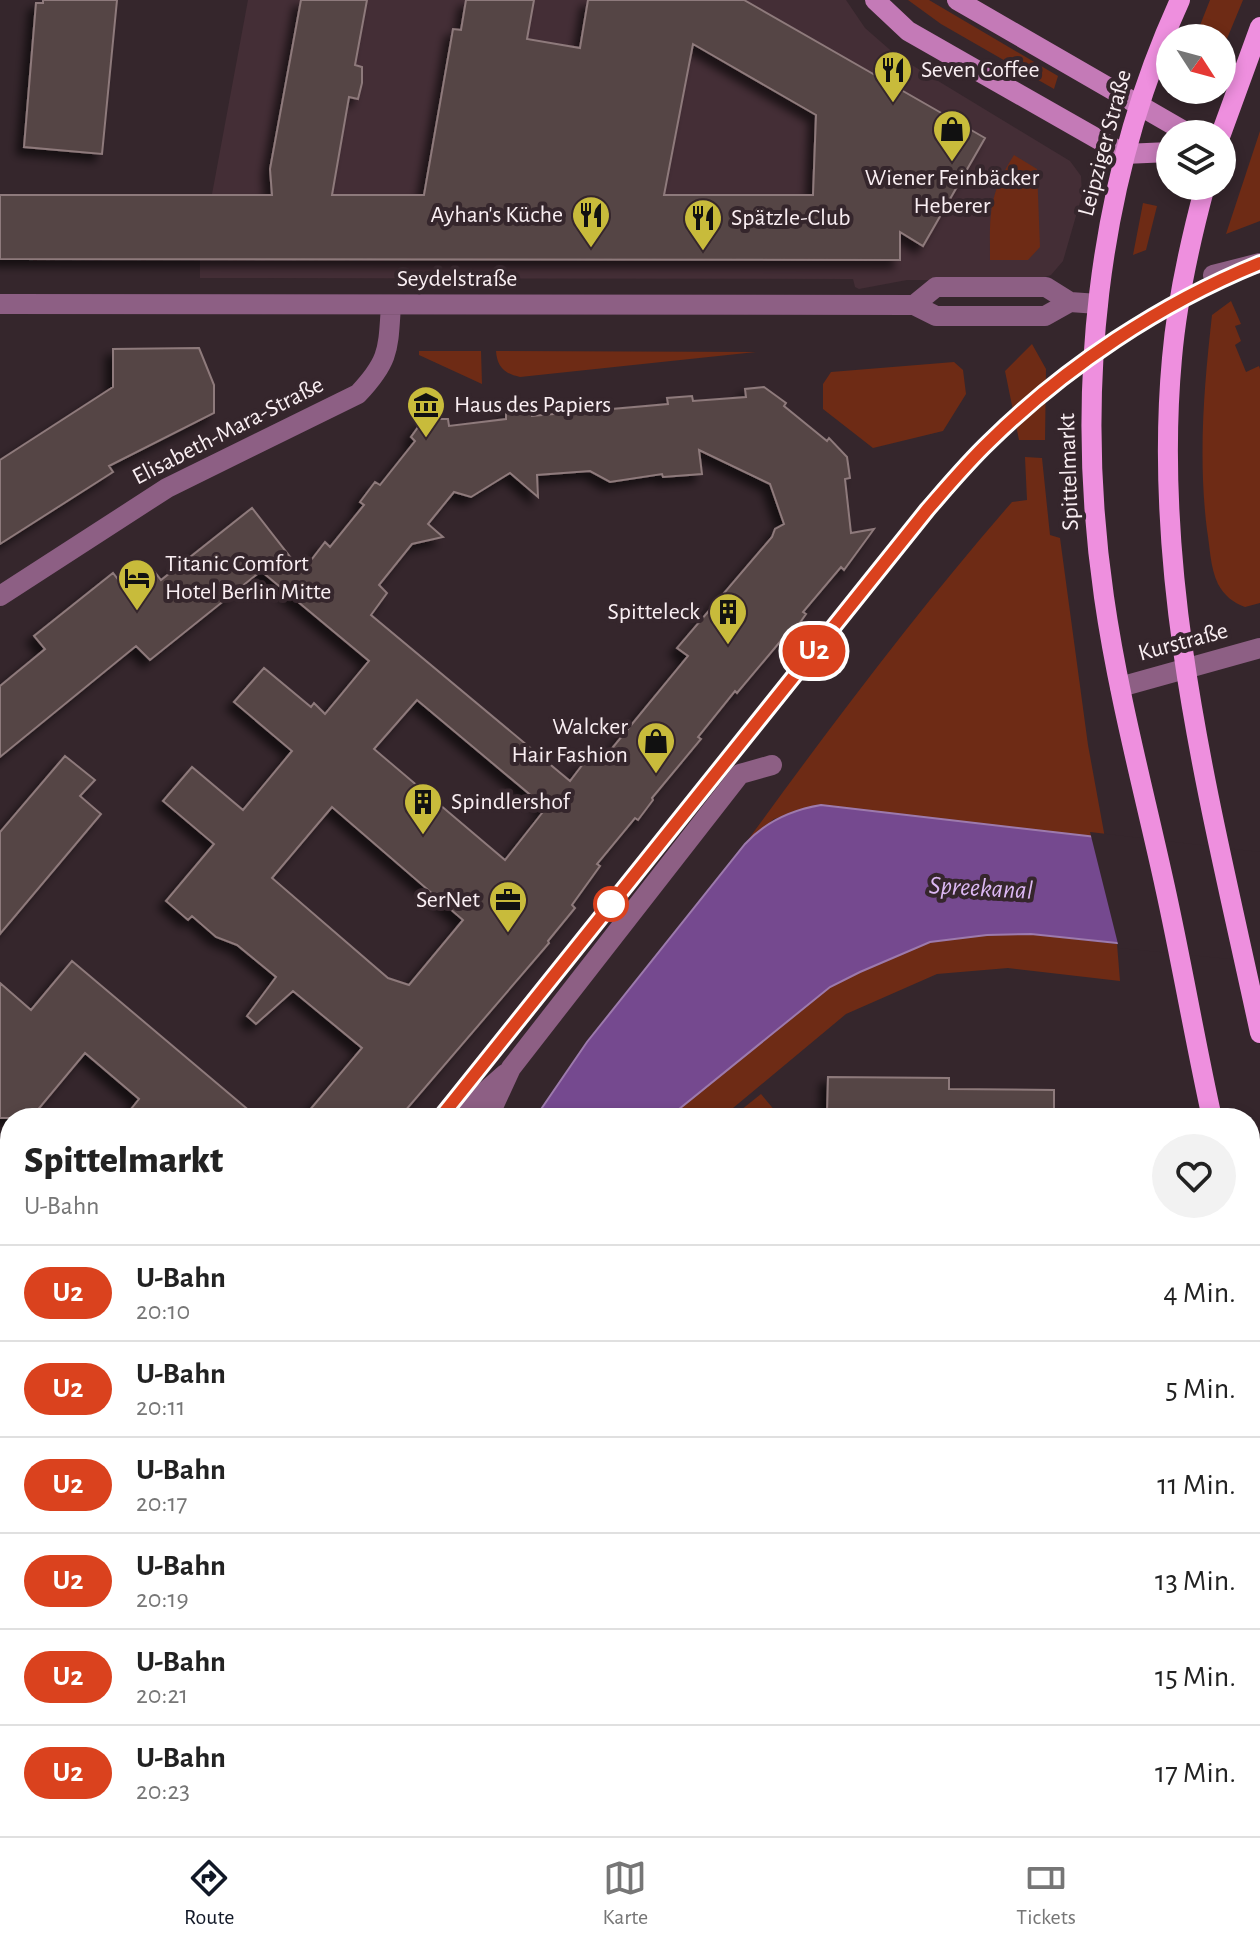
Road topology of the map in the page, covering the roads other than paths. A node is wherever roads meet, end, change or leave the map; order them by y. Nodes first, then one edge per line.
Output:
1 (875, 0) edge
2 (957, 0) edge
3 (1180, 0) edge
4 (1260, 27) edge
5 (1138, 105) junction
6 (1164, 120) edge
7 (1226, 120) edge
8 (1156, 153) edge
9 (1124, 154) junction
10 (1202, 200) edge
11 (1260, 263) edge
12 (1213, 275) dead end
13 (1070, 302) junction
14 (0, 304) edge
15 (1098, 304) junction
16 (391, 305) junction
17 (914, 305) junction
18 (0, 596) edge
19 (1260, 648) edge
20 (1186, 669) junction
21 (1120, 687) junction
22 (772, 765) dead end
23 (1260, 1033) edge
24 (511, 1068) junction
25 (466, 1108) edge
26 (493, 1108) edge
27 (1210, 1108) edge

1 - 9 main road
2 - 5 main road
3 - 5 main road, Leipziger Straße
4 - 7 main road
5 - 6 main road
5 - 9 main road, Leipziger Straße
8 - 9 main road
9 - 15 main road, Leipziger Straße
10 - 20 main road
11 - 12 street
13 - 15 street, Seydelstraße
13 - 17 street, Seydelstraße
13 - 17 street, Seydelstraße
14 - 16 street, Seydelstraße
15 - 21 main road, Spittelmarkt
16 - 17 street, Seydelstraße
16 - 18 street, Elisabeth-Mara-Straße
19 - 20 street, Kurstraße
20 - 21 street, Kurstraße
20 - 23 main road
21 - 27 main road, Spittelmarkt
22 - 24 street
24 - 25 street
24 - 26 street

